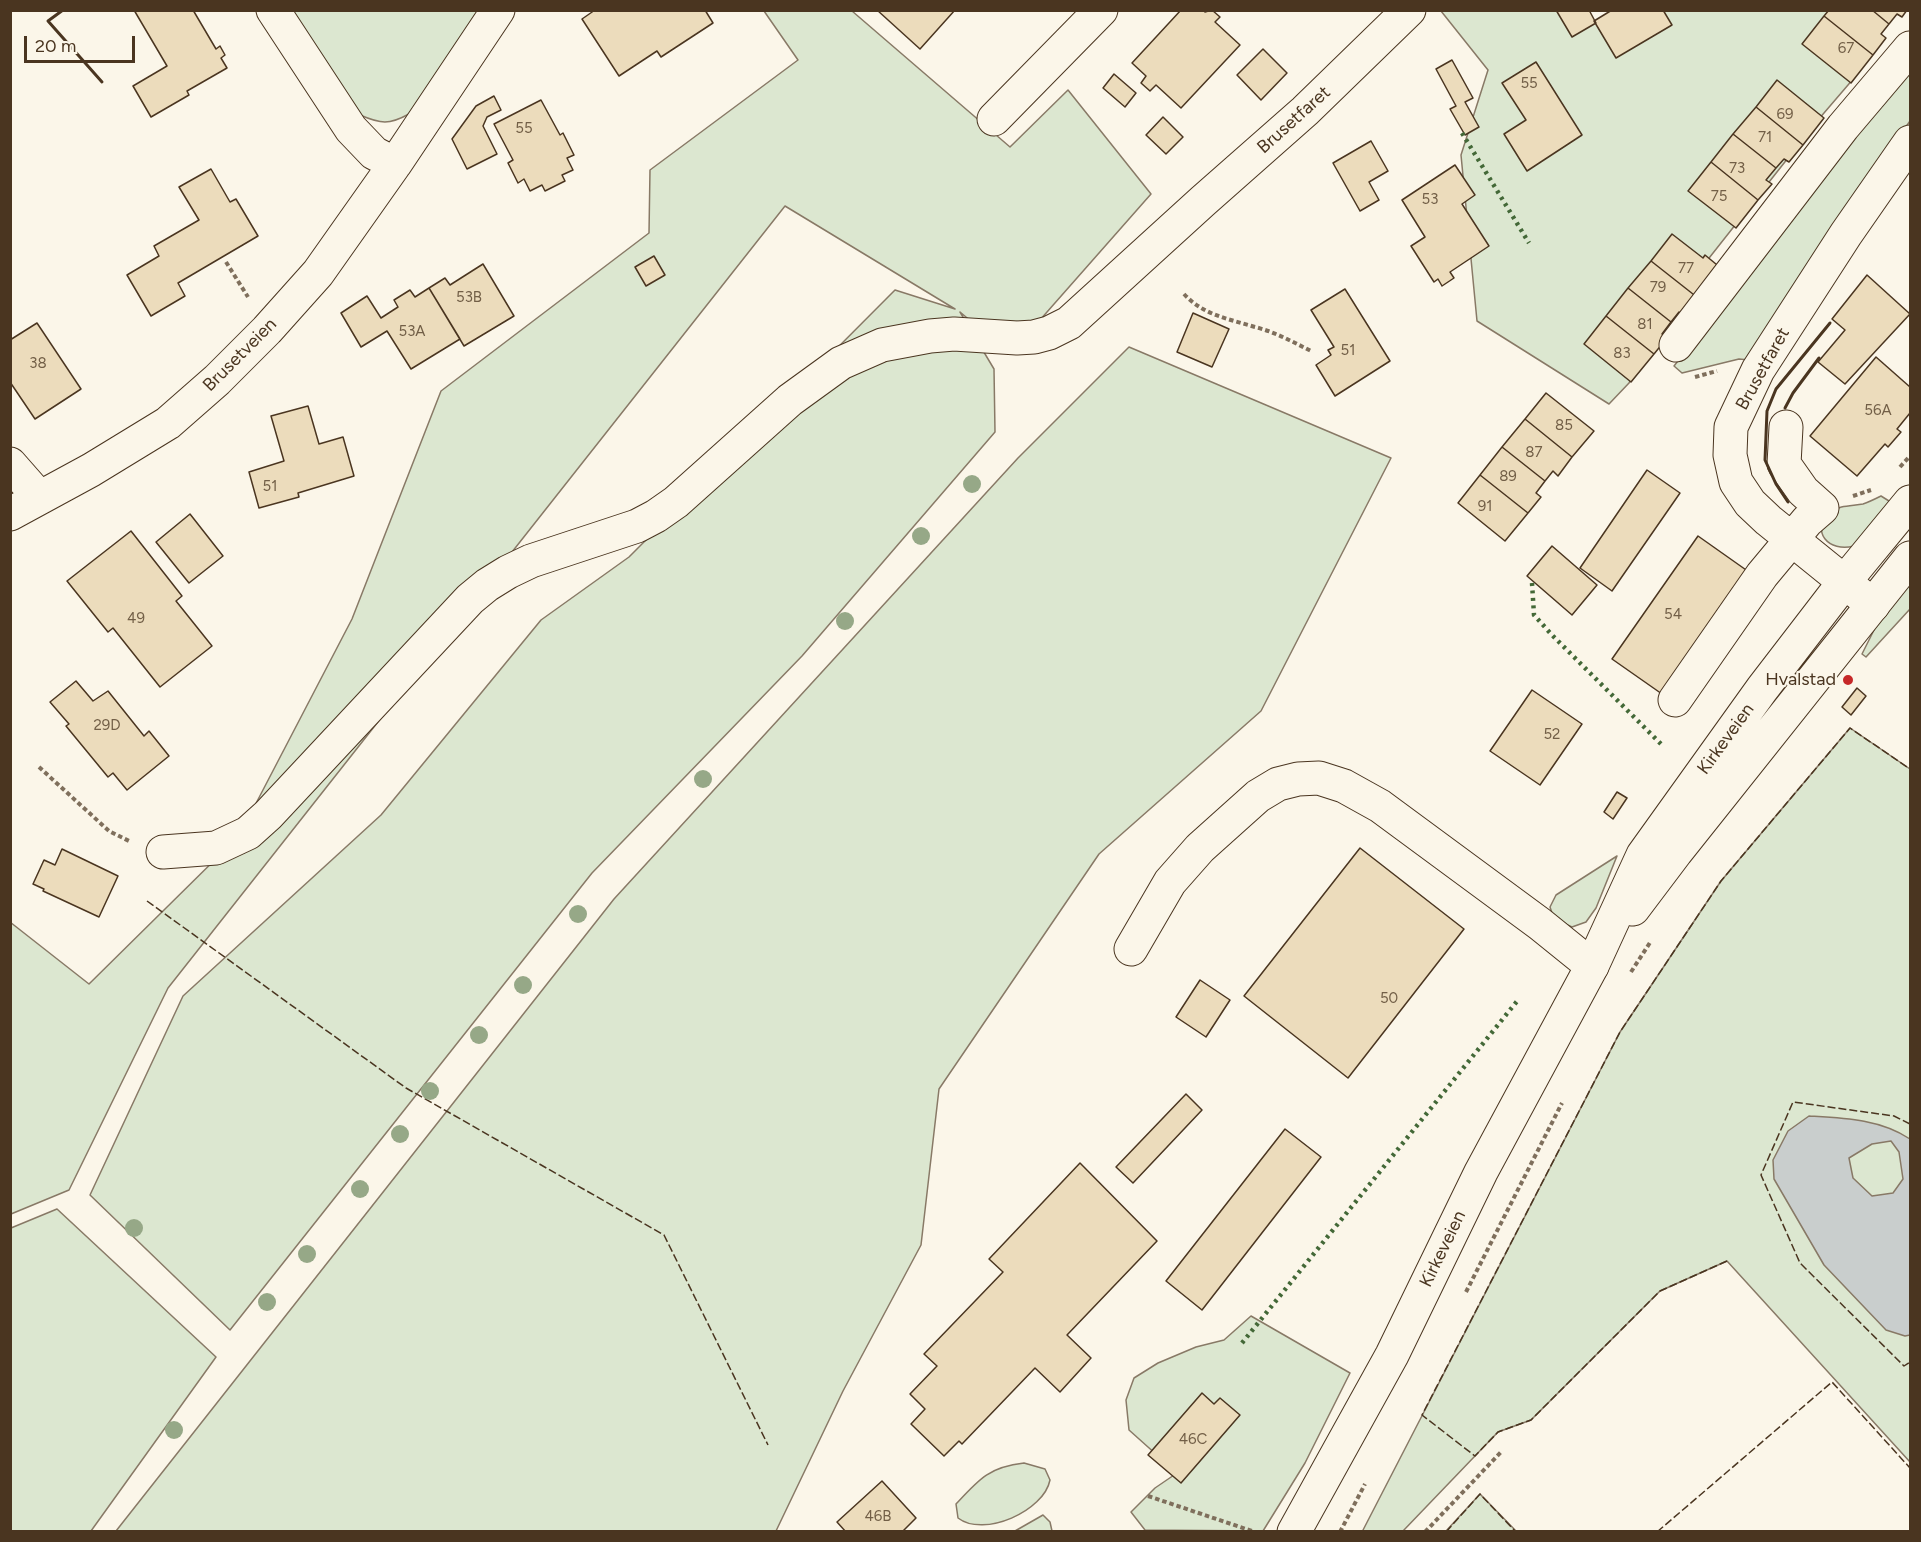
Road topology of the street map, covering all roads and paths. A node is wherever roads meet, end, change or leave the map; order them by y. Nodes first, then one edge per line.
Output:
1 (273, 10) edge
2 (498, 10) edge
3 (1101, 10) edge
4 (1409, 10) edge
5 (1911, 48) edge
6 (994, 119) dead end
7 (1911, 142) edge
8 (395, 164) junction
9 (1184, 294) dead end
10 (1676, 345) dead end
11 (1311, 351) dead end
12 (1786, 427) dead end
13 (10, 464) edge
14 (39, 497) junction
15 (1911, 502) edge
16 (10, 514) edge
17 (1792, 539) junction
18 (1911, 558) edge
19 (1845, 581) junction
20 (1873, 605) junction
21 (1675, 700) dead end
22 (39, 767) dead end
23 (163, 852) joint
24 (1654, 937) dead end
25 (1131, 949) dead end
26 (1592, 966) junction
27 (1630, 975) dead end
28 (1565, 1098) dead end
29 (1465, 1294) dead end
30 (1501, 1452) dead end
31 (1368, 1479) dead end
32 (1148, 1496) dead end
33 (1255, 1532) edge
34 (1294, 1532) edge
35 (1340, 1532) edge
36 (1425, 1532) edge

1 - 8 street
2 - 8 street, Brusetveien
3 - 6 street
4 - 23 street, Brusetfaret
5 - 10 street
7 - 17 street, Brusetfaret
8 - 14 street, Brusetveien
9 - 11 path
12 - 17 street
13 - 14 street
14 - 16 street, Brusetveien
15 - 19 street, Kirkeveien
17 - 19 street, Brusetfaret
17 - 21 street
18 - 20 street, Kirkeveien
19 - 20 street, Brusetfaret
19 - 26 street, Kirkeveien
20 - 26 street, Kirkeveien
22 - 23 path
24 - 27 path
25 - 26 street
26 - 34 street, Kirkeveien
28 - 29 path
30 - 36 path
31 - 35 path
32 - 33 path

